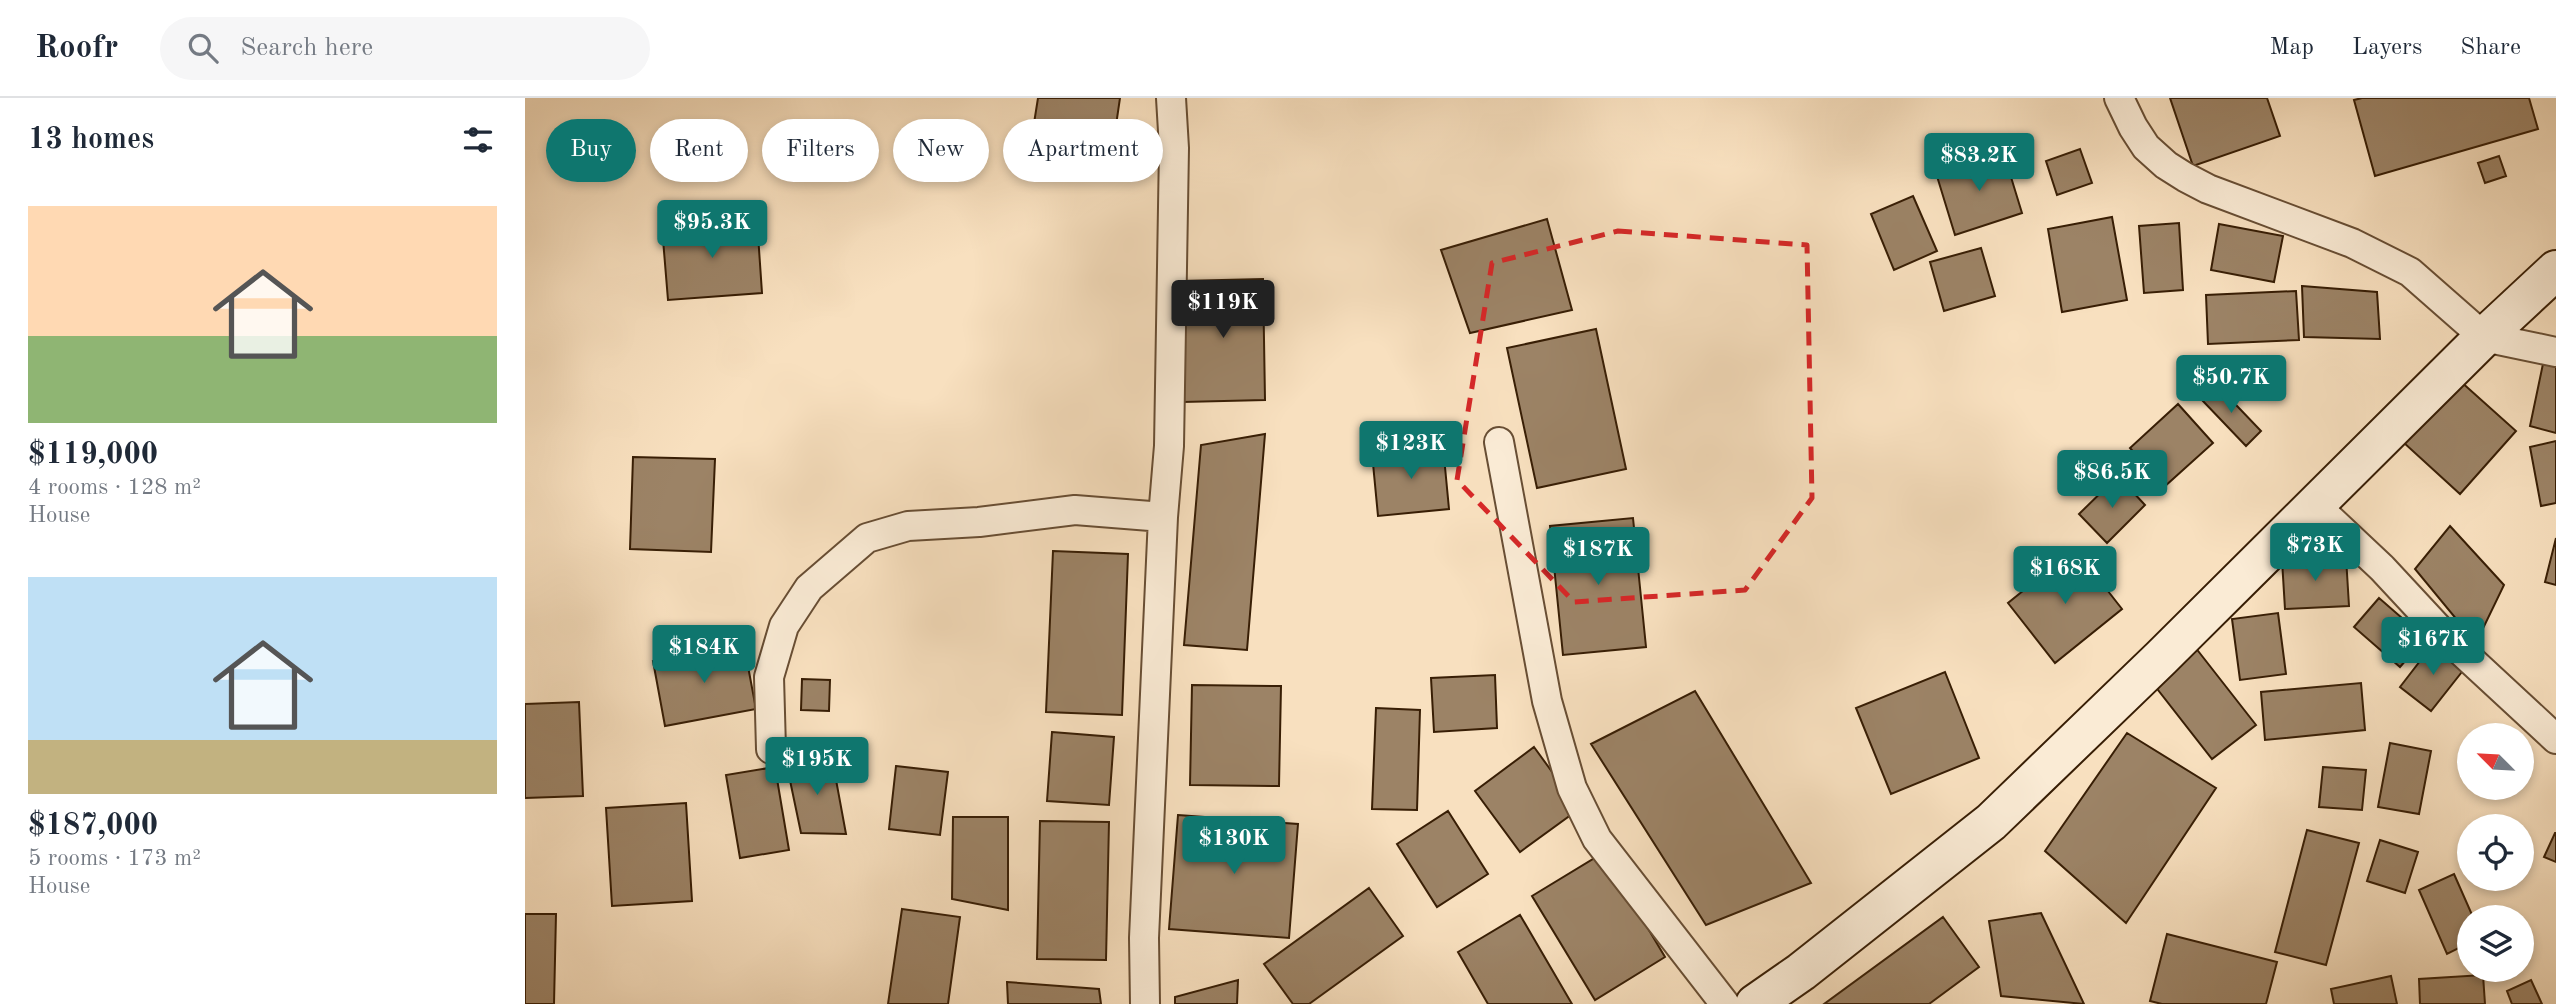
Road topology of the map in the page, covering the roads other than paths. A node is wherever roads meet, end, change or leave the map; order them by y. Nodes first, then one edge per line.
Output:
1 (1171, 98) edge
2 (2119, 98) edge
3 (2556, 270) edge
4 (2484, 337) junction
5 (2556, 352) edge
6 (1499, 442) dead end
7 (2315, 505) junction
8 (1163, 517) junction
9 (2556, 738) edge
10 (771, 748) dead end
11 (1145, 1004) edge
12 (1725, 1004) edge
13 (1755, 1004) edge

1 - 8 street
2 - 4 street
3 - 4 main road
4 - 5 street
4 - 7 main road
6 - 12 street
7 - 9 street
7 - 13 main road
8 - 10 street
8 - 11 street

